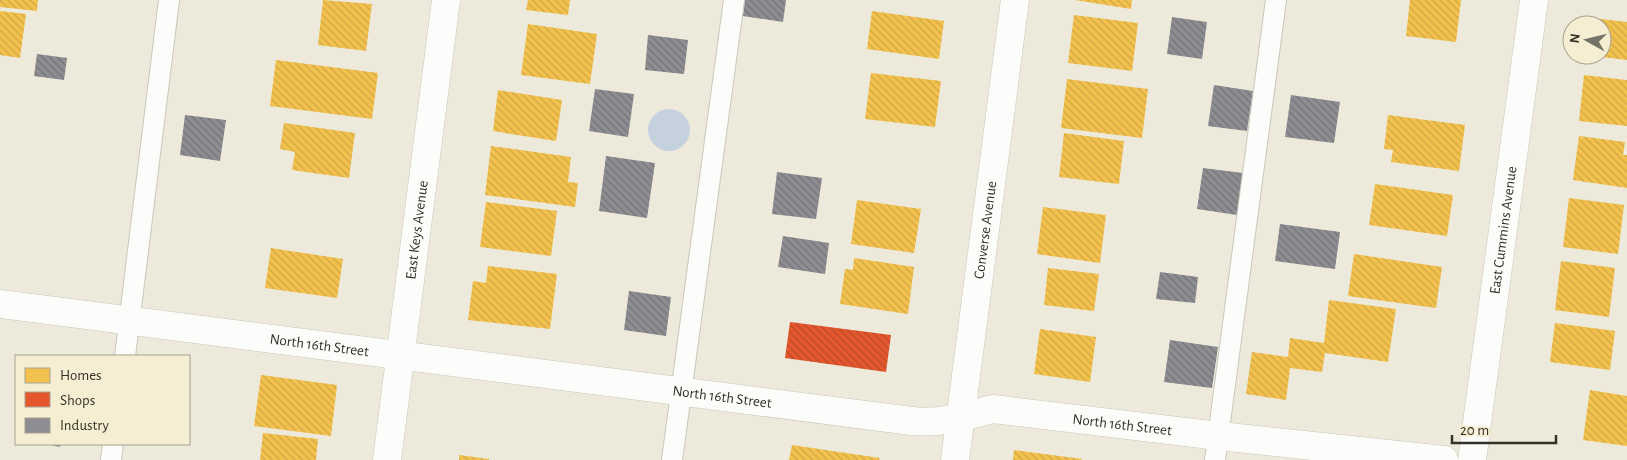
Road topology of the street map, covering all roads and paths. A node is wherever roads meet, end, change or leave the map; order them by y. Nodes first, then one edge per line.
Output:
1 (169, 0) edge
2 (446, 0) edge
3 (734, 0) edge
4 (1014, 0) edge
5 (1276, 0) edge
6 (1534, 0) edge
7 (0, 304) edge
8 (129, 320) junction
9 (401, 354) junction
10 (125, 355) edge
11 (682, 391) junction
12 (960, 418) junction
13 (113, 445) edge
14 (1217, 448) edge
15 (111, 460) edge
16 (388, 460) edge
17 (672, 460) edge
18 (955, 460) edge
19 (1444, 460) edge
20 (1472, 460) edge

1 - 8 lane
2 - 9 street, East Keys Avenue
3 - 11 lane
4 - 12 street, Converse Avenue
5 - 14 lane
6 - 20 street, East Cummins Avenue
7 - 8 street, North 16th Street
8 - 9 street, North 16th Street
8 - 10 lane
9 - 11 street, North 16th Street
9 - 16 street, East Keys Avenue
11 - 12 street, North 16th Street
11 - 17 lane
12 - 14 street, North 16th Street
12 - 18 street, Converse Avenue
13 - 15 lane
14 - 19 street, North 16th Street

